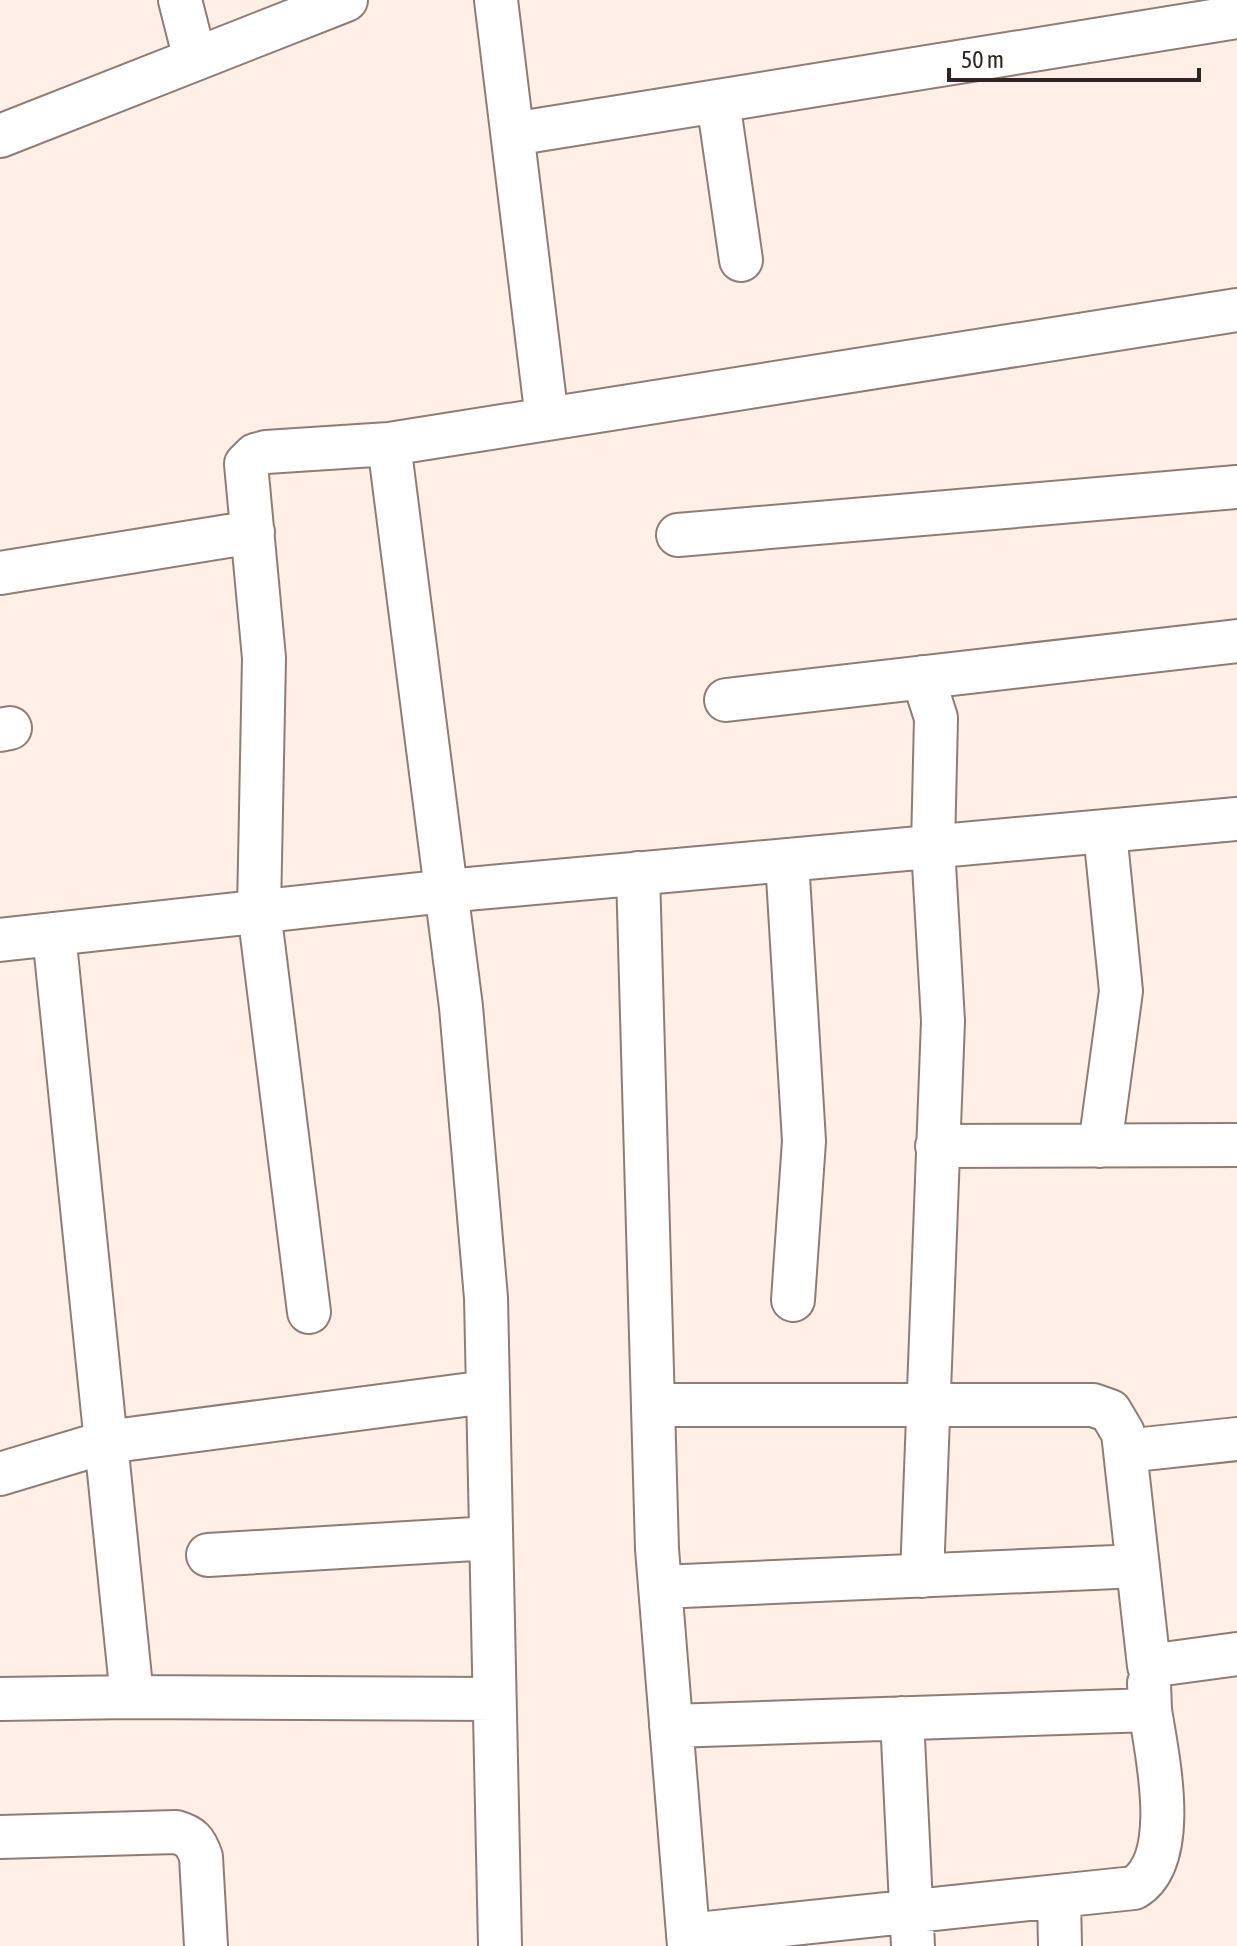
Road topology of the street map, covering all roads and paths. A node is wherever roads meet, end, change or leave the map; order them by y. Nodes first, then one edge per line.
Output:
1 (180, 0) edge
2 (346, 0) edge
3 (496, 0) edge
4 (1237, 17) edge
5 (195, 59) junction
6 (718, 101) junction
7 (513, 134) junction
8 (0, 136) edge
9 (741, 260) dead end
10 (1237, 310) edge
11 (547, 419) junction
12 (389, 444) junction
13 (1237, 487) edge
14 (253, 532) junction
15 (678, 535) dead end
16 (0, 573) edge
17 (1237, 641) edge
18 (923, 677) junction
19 (726, 700) dead end
20 (1237, 819) edge
21 (1105, 832) junction
22 (933, 847) junction
23 (787, 860) junction
24 (638, 873) junction
25 (446, 891) junction
26 (259, 911) junction
27 (54, 934) junction
28 (0, 940) edge
29 (1237, 1145) edge
30 (937, 1146) junction
31 (1100, 1146) junction
32 (793, 1300) dead end
33 (309, 1312) dead end
34 (487, 1392) junction
35 (653, 1405) junction
36 (926, 1405) junction
37 (1237, 1439) edge
38 (106, 1442) junction
39 (1125, 1451) junction
40 (0, 1474) edge
41 (491, 1538) junction
42 (208, 1555) dead end
43 (1138, 1566) junction
44 (922, 1576) junction
45 (660, 1587) junction
46 (1237, 1654) edge
47 (1149, 1666) junction
48 (132, 1697) junction
49 (0, 1699) edge
50 (494, 1699) junction
51 (1150, 1710) junction
52 (902, 1718) junction
53 (671, 1726) junction
54 (0, 1837) edge
55 (1059, 1898) junction
56 (912, 1929) edge
57 (688, 1940) edge
58 (206, 1946) edge
59 (500, 1946) edge
60 (1060, 1946) edge

1 - 5 street
2 - 5 street
3 - 7 street
4 - 6 street
5 - 8 street
6 - 7 street
6 - 9 street
7 - 11 street
10 - 11 street
11 - 12 street
12 - 14 street
12 - 25 street
13 - 15 street
14 - 16 street
14 - 26 street
17 - 18 street
18 - 19 street
18 - 22 street
20 - 21 street
21 - 22 street
21 - 31 street
22 - 23 street
22 - 30 street
23 - 24 street
23 - 32 street
24 - 25 street
24 - 35 street
25 - 26 street
25 - 34 street
26 - 27 street
26 - 33 street
27 - 28 street
27 - 38 street
29 - 31 street
30 - 31 street
30 - 36 street
34 - 38 street
34 - 41 street
35 - 36 street
35 - 45 street
36 - 39 street
36 - 44 street
37 - 39 street
38 - 40 street
38 - 48 street
39 - 43 street
41 - 42 street
41 - 50 street
43 - 44 street
43 - 47 street
44 - 45 street
45 - 53 street
46 - 47 street
47 - 51 street
48 - 49 street
48 - 50 street
50 - 59 street
51 - 52 street
51 - 55 street
52 - 53 street
52 - 56 street
53 - 57 street
54 - 58 street
55 - 56 street
55 - 60 street
56 - 57 street

